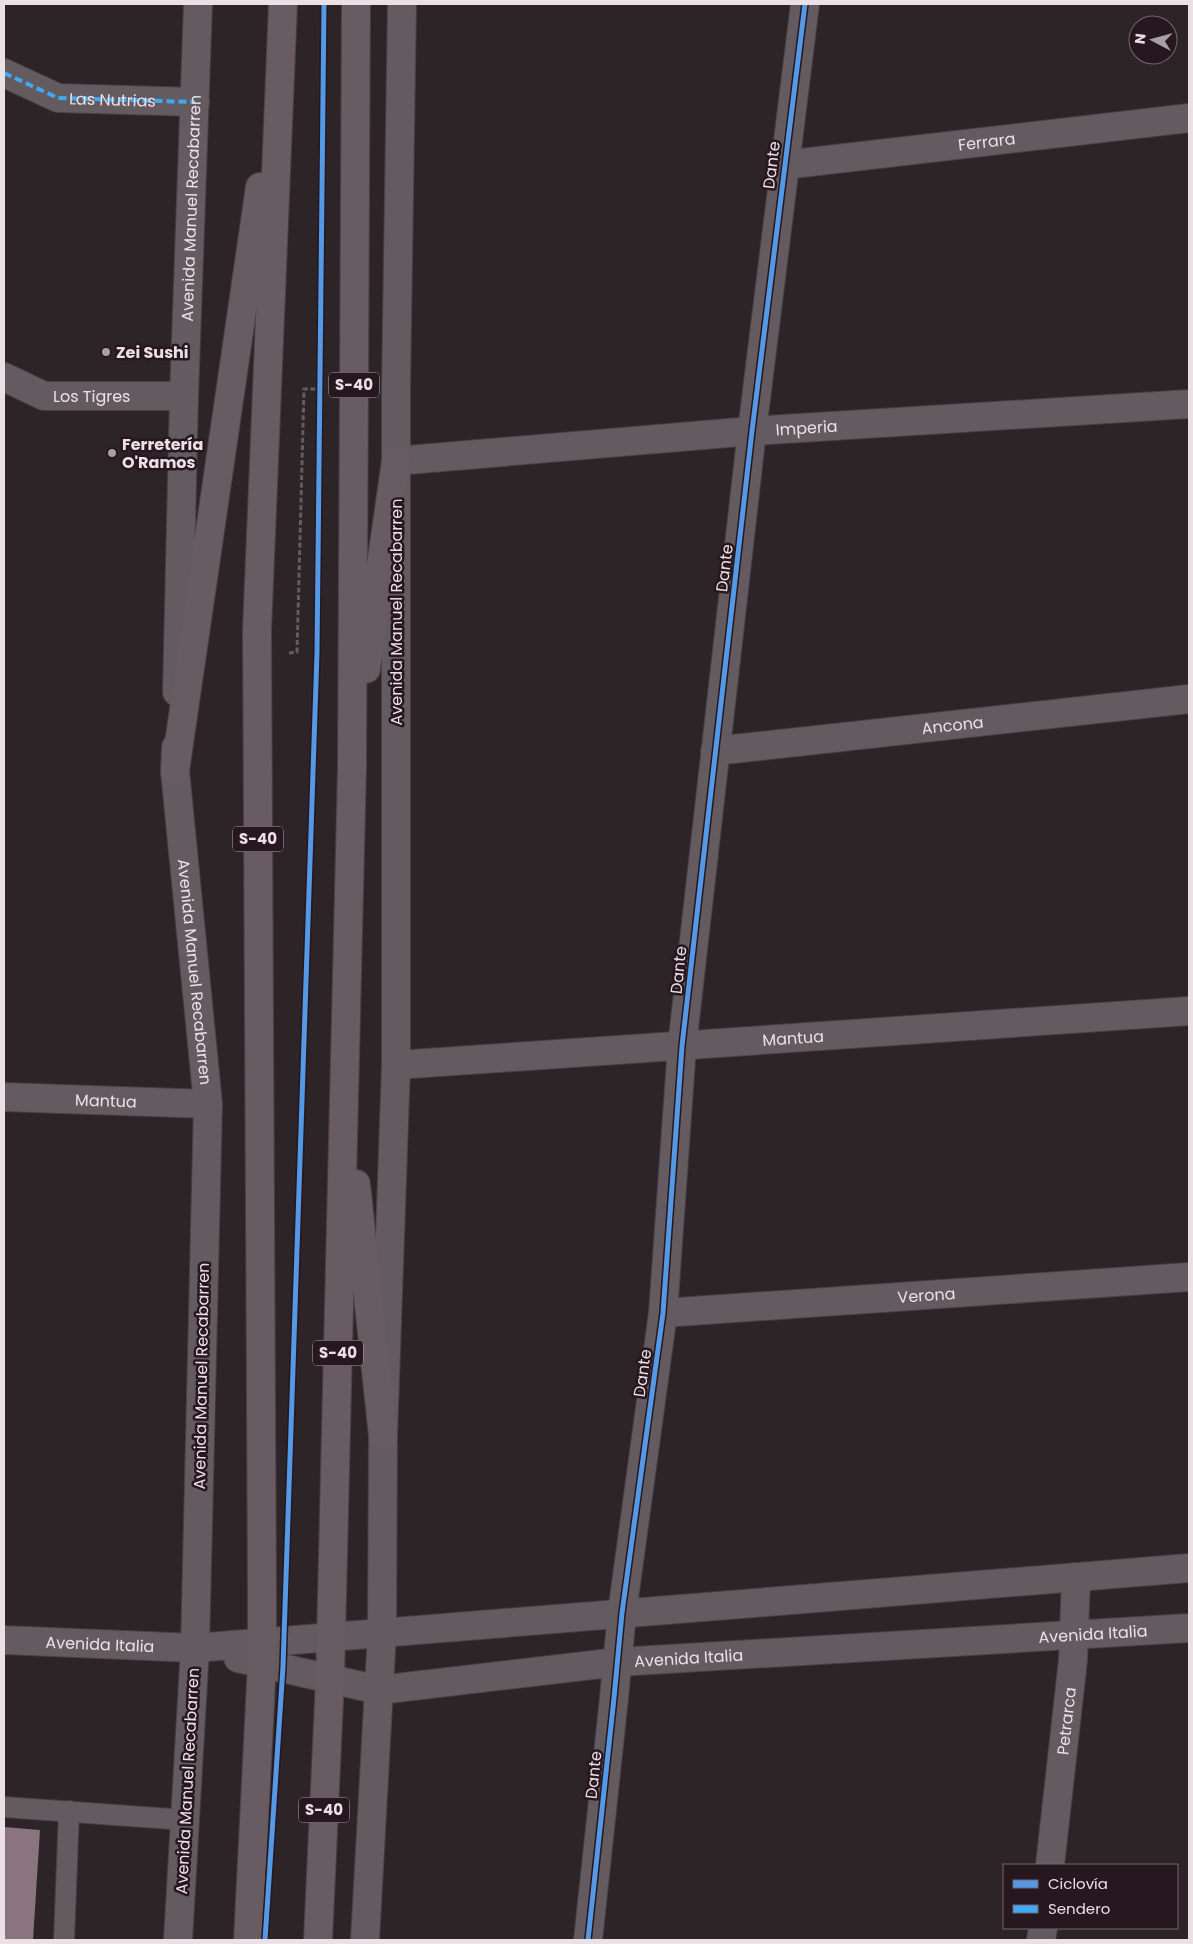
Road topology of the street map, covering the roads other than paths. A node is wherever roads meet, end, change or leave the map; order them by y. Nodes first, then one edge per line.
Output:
1 (198, 4) edge
2 (283, 4) edge
3 (356, 4) edge
4 (402, 4) edge
5 (805, 4) edge
6 (282, 37) junction
7 (4, 73) edge
8 (195, 102) junction
9 (1189, 118) edge
10 (784, 165) junction
11 (4, 377) edge
12 (184, 396) junction
13 (1189, 404) edge
14 (752, 431) junction
15 (396, 461) junction
16 (1189, 699) edge
17 (715, 751) junction
18 (352, 767) junction
19 (175, 771) junction
20 (1189, 1011) edge
21 (682, 1046) junction
22 (396, 1065) junction
23 (344, 1070) junction
24 (4, 1097) edge
25 (208, 1104) junction
26 (1189, 1277) edge
27 (663, 1312) junction
28 (383, 1436) junction
29 (1189, 1568) edge
30 (1076, 1577) junction
31 (622, 1613) junction
32 (1189, 1628) edge
33 (382, 1633) junction
34 (331, 1636) junction
35 (1075, 1636) junction
36 (4, 1640) edge
37 (195, 1648) junction
38 (261, 1653) junction
39 (618, 1662) junction
40 (330, 1679) junction
41 (379, 1690) junction
42 (4, 1807) edge
43 (69, 1811) junction
44 (185, 1820) junction
45 (1050, 1864) edge
46 (64, 1940) edge
47 (178, 1940) edge
48 (248, 1940) edge
49 (318, 1940) edge
50 (365, 1940) edge
51 (588, 1940) edge

1 - 8 street, Avenida Manuel Recabarren
2 - 6 main road, S-40
3 - 18 main road, S-40
4 - 15 street, Avenida Manuel Recabarren
5 - 10 street, Dante
6 - 19 main road
6 - 38 main road, S-40
7 - 8 street, Las Nutrias
8 - 12 street, Avenida Manuel Recabarren
9 - 10 street, Ferrara
10 - 14 street, Dante
11 - 12 street, Los Tigres
12 - 19 street, Avenida Manuel Recabarren
13 - 14 street, Imperia
14 - 15 street, Imperia
14 - 17 street, Dante
15 - 18 main road
15 - 22 street, Avenida Manuel Recabarren
16 - 17 street, Ancona
17 - 21 street, Dante
18 - 23 main road, S-40
19 - 25 street, Avenida Manuel Recabarren
20 - 21 street, Mantua
21 - 22 street, Mantua
21 - 27 street, Dante
22 - 28 street, Avenida Manuel Recabarren
23 - 28 main road
23 - 34 main road, S-40
24 - 25 street, Mantua
25 - 37 street, Avenida Manuel Recabarren
26 - 27 street, Verona
27 - 31 street, Dante
28 - 33 street, Avenida Manuel Recabarren
29 - 30 street, Avenida Italia
30 - 31 street, Avenida Italia
30 - 35 street, Petrarca
31 - 33 street, Avenida Italia
31 - 39 street, Dante
32 - 35 street, Avenida Italia
33 - 34 street, Avenida Italia
33 - 41 street, Avenida Manuel Recabarren
34 - 38 street, Avenida Italia
34 - 40 main road, S-40
35 - 39 street, Avenida Italia
35 - 45 street, Petrarca
36 - 37 street, Avenida Italia
37 - 38 street, Avenida Italia
37 - 44 street, Avenida Manuel Recabarren
38 - 40 street, Avenida Italia
38 - 48 main road, S-40
39 - 41 street, Avenida Italia
39 - 51 street, Dante
40 - 41 street, Avenida Italia
40 - 49 main road, S-40
41 - 50 street, Avenida Manuel Recabarren
42 - 43 lane
43 - 44 lane
43 - 46 lane
44 - 47 street, Avenida Manuel Recabarren

